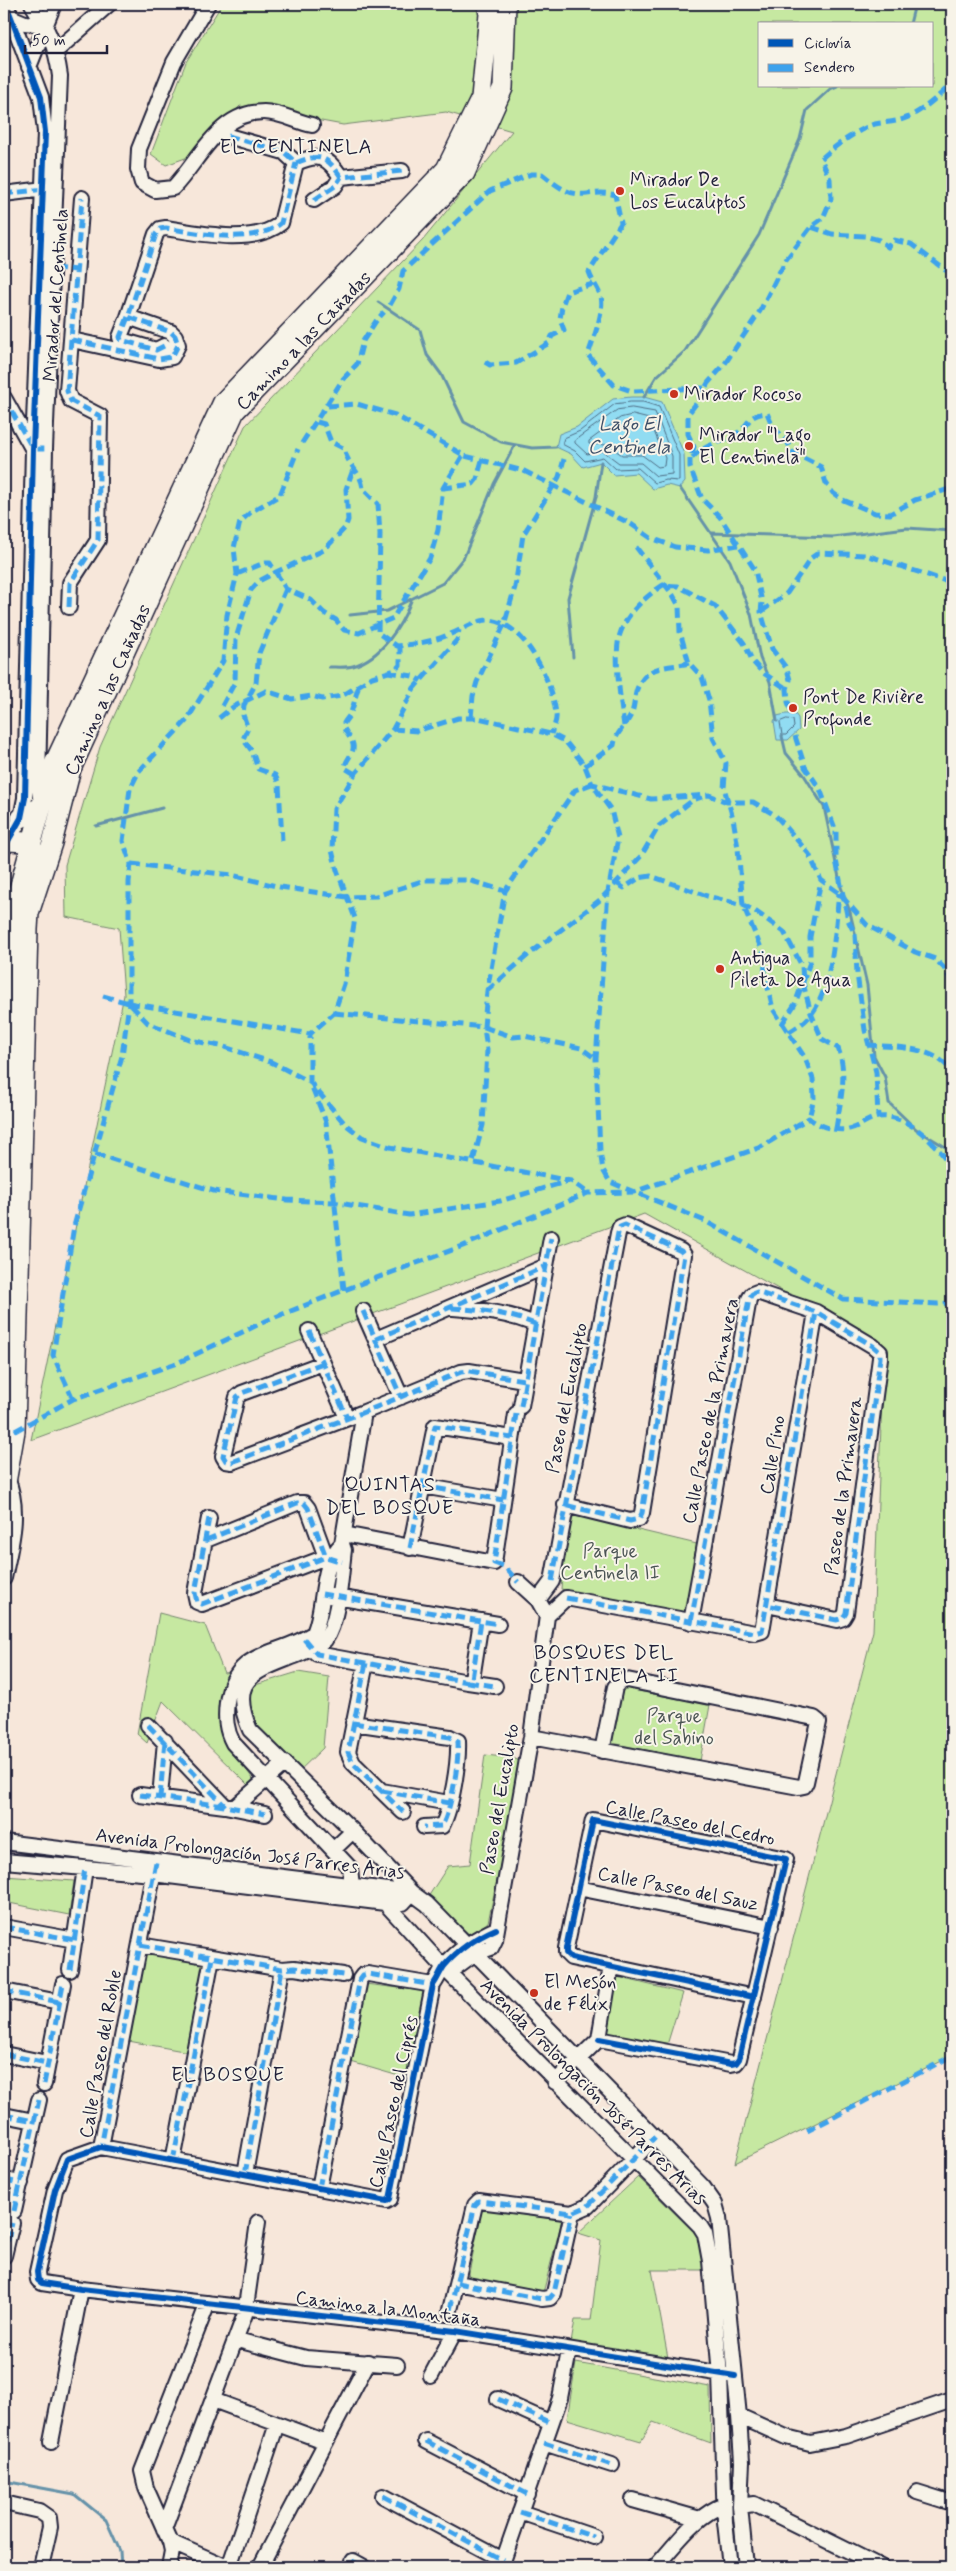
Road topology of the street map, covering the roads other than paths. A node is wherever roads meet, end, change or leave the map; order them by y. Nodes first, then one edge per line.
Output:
1 (6, 4) edge
2 (32, 4) edge
3 (54, 4) edge
4 (109, 4) edge
5 (208, 4) edge
6 (487, 4) edge
7 (506, 4) edge
8 (7, 16) edge
9 (46, 25) junction
10 (56, 50) junction
11 (29, 67) junction
12 (312, 125) dead end
13 (228, 136) dead end
14 (296, 163) junction
15 (402, 172) dead end
16 (341, 177) junction
17 (44, 189) junction
18 (4, 194) edge
19 (82, 198) dead end
20 (314, 200) dead end
21 (54, 268) junction
22 (77, 271) junction
23 (128, 317) junction
24 (72, 340) junction
25 (164, 346) dead end
26 (4, 398) edge
27 (8, 410) edge
28 (39, 449) junction
29 (69, 606) dead end
30 (115, 654) junction
31 (42, 806) junction
32 (21, 818) junction
33 (55, 830) junction
34 (7, 845) edge
35 (31, 847) junction
36 (45, 864) junction
37 (8, 912) edge
38 (6, 1081) edge
39 (551, 1238) dead end
40 (544, 1267) junction
41 (4, 1282) edge
42 (451, 1308) junction
43 (363, 1311) dead end
44 (816, 1312) junction
45 (535, 1324) junction
46 (309, 1331) dead end
47 (376, 1339) junction
48 (880, 1358) joint
49 (324, 1363) junction
50 (524, 1380) junction
51 (401, 1397) junction
52 (364, 1412) junction
53 (347, 1418) junction
54 (512, 1438) junction
55 (5, 1486) edge
56 (422, 1486) junction
57 (503, 1500) junction
58 (565, 1505) junction
59 (209, 1518) dead end
60 (343, 1539) junction
61 (206, 1540) junction
62 (410, 1548) junction
63 (334, 1559) junction
64 (4, 1578) edge
65 (552, 1581) junction
66 (518, 1582) dead end
67 (322, 1594) junction
68 (338, 1597) junction
69 (566, 1598) junction
70 (538, 1600) junction
71 (768, 1605) junction
72 (547, 1616) junction
73 (481, 1621) junction
74 (691, 1622) junction
75 (498, 1624) dead end
76 (308, 1644) junction
77 (271, 1657) junction
78 (366, 1663) junction
79 (470, 1681) junction
80 (495, 1686) dead end
81 (226, 1710) junction
82 (242, 1710) junction
83 (353, 1723) junction
84 (148, 1725) dead end
85 (250, 1730) junction
86 (531, 1737) junction
87 (165, 1741) junction
88 (233, 1743) junction
89 (602, 1751) junction
90 (284, 1763) junction
91 (266, 1778) junction
92 (382, 1790) junction
93 (140, 1795) dead end
94 (160, 1797) junction
95 (449, 1803) junction
96 (230, 1806) junction
97 (403, 1812) dead end
98 (265, 1814) dead end
99 (424, 1827) dead end
100 (353, 1830) junction
101 (4, 1842) edge
102 (333, 1850) junction
103 (4, 1861) edge
104 (85, 1868) junction
105 (154, 1868) junction
106 (352, 1886) junction
107 (578, 1888) junction
108 (412, 1893) junction
109 (385, 1904) junction
110 (4, 1927) edge
111 (771, 1927) junction
112 (75, 1940) junction
113 (140, 1945) junction
114 (471, 1950) junction
115 (212, 1958) junction
116 (612, 1966) junction
117 (282, 1969) junction
118 (70, 1970) dead end
119 (343, 1974) dead end
120 (441, 1975) junction
121 (63, 1984) dead end
122 (4, 1991) edge
123 (754, 1996) junction
124 (59, 2002) junction
125 (599, 2039) junction
126 (4, 2054) edge
127 (579, 2059) junction
128 (47, 2063) junction
129 (556, 2082) junction
130 (44, 2084) dead end
131 (38, 2100) dead end
132 (4, 2115) edge
133 (34, 2121) junction
134 (655, 2137) junction
135 (102, 2147) junction
136 (632, 2160) junction
137 (173, 2161) junction
138 (245, 2174) junction
139 (4, 2180) edge
140 (283, 2181) joint
141 (21, 2183) junction
142 (319, 2188) junction
143 (572, 2213) junction
144 (719, 2218) junction
145 (258, 2222) dead end
146 (700, 2226) junction
147 (5, 2248) edge
148 (457, 2283) junction
149 (81, 2289) junction
150 (208, 2303) junction
151 (247, 2307) junction
152 (450, 2310) dead end
153 (456, 2331) junction
154 (237, 2340) junction
155 (569, 2351) junction
156 (368, 2362) junction
157 (397, 2364) dead end
158 (720, 2375) junction
159 (431, 2376) dead end
160 (735, 2376) junction
161 (498, 2399) dead end
162 (214, 2400) junction
163 (952, 2400) edge
164 (738, 2416) junction
165 (551, 2423) junction
166 (277, 2424) junction
167 (51, 2442) dead end
168 (326, 2442) junction
169 (426, 2442) dead end
170 (544, 2443) junction
171 (612, 2465) dead end
172 (917, 2492) dead end
173 (526, 2494) junction
174 (383, 2496) dead end
175 (633, 2500) dead end
176 (4, 2503) edge
177 (952, 2503) edge
178 (724, 2506) junction
179 (740, 2506) junction
180 (520, 2512) junction
181 (700, 2519) junction
182 (167, 2535) junction
183 (594, 2537) dead end
184 (502, 2564) edge
185 (41, 2567) edge
186 (170, 2567) edge
187 (228, 2567) edge
188 (260, 2567) edge
189 (655, 2567) edge
190 (730, 2567) edge
191 (746, 2567) edge
192 (881, 2567) edge

1 - 8 street
2 - 9 street
3 - 9 street
4 - 10 street
5 - 12 street
6 - 30 main road, Camino a las Cañadas
7 - 30 main road, Camino a las Cañadas
8 - 9 street
8 - 11 street
9 - 10 street
9 - 11 street
10 - 21 street
11 - 17 street
13 - 14 street
14 - 16 street
14 - 23 street
15 - 16 street
16 - 20 street
17 - 18 street
17 - 28 street
19 - 22 street, Mirador del Centinela
21 - 22 street
21 - 28 street
22 - 24 street, Mirador del Centinela
23 - 24 street
23 - 25 street
24 - 29 street, Mirador del Centinela
26 - 27 street
27 - 28 street
28 - 31 street
28 - 32 street
30 - 31 main road, Camino a las Cañadas
30 - 33 main road, Camino a las Cañadas
31 - 32 main road
31 - 33 street
31 - 35 main road, Camino a las Cañadas
32 - 34 street
33 - 36 main road, Camino a las Cañadas
34 - 35 main road
35 - 36 main road
35 - 37 main road, Camino a las Cañadas
36 - 55 main road, Camino a las Cañadas
37 - 38 main road, Camino a las Cañadas
38 - 41 main road, Camino a las Cañadas
39 - 40 street
40 - 42 street
40 - 45 street
42 - 45 street
42 - 47 street
43 - 47 street
44 - 48 street, Calle Paseo de la Primavera
44 - 71 street, Calle Pino
44 - 74 street, Calle Paseo de la Primavera
45 - 50 street
46 - 49 street
47 - 51 street
48 - 71 street, Paseo de la Primavera
49 - 53 street
49 - 53 street
50 - 51 street
50 - 54 street
51 - 52 street
52 - 53 street
52 - 60 street
54 - 56 street
54 - 57 street
55 - 64 street
56 - 57 street
56 - 62 street
57 - 62 street
58 - 58 street, Paseo del Eucalipto
58 - 65 street, Paseo del Eucalipto
59 - 61 street
60 - 62 street
60 - 63 street
61 - 63 street
61 - 63 street
63 - 67 street
63 - 68 street
65 - 69 street
65 - 70 street
66 - 70 street
67 - 68 street
67 - 76 street
68 - 73 street
68 - 76 street
69 - 72 street
69 - 74 street
70 - 72 street
71 - 74 street
72 - 86 street, Paseo del Eucalipto
73 - 75 street
73 - 79 street
76 - 77 street
76 - 78 street
77 - 81 street
77 - 82 street
78 - 79 street
78 - 83 street
79 - 80 street
81 - 82 street
81 - 88 street
82 - 85 street
83 - 92 street
83 - 95 street
84 - 87 street
85 - 88 street
85 - 90 street
86 - 89 street
86 - 114 street, Paseo del Eucalipto
87 - 94 street
87 - 96 street
88 - 91 street
89 - 89 street
90 - 91 street
90 - 100 street
91 - 96 street
91 - 102 street
92 - 95 street
92 - 97 street
93 - 94 street
94 - 96 street
95 - 99 street
96 - 98 street
100 - 102 street
100 - 108 street
101 - 105 street, Avenida Prolongación José Parres Arias
102 - 106 street
103 - 104 street, Avenida Prolongación José Parres Arias
104 - 105 street, Avenida Prolongación José Parres Arias
104 - 112 street
105 - 106 street, Avenida Prolongación José Parres Arias
105 - 109 street, Avenida Prolongación José Parres Arias
105 - 113 street, Calle Paseo del Roble
106 - 108 street, Avenida Prolongación José Parres Arias
107 - 111 street, Calle Paseo del Sauz
107 - 111 street, Calle Paseo del Cedro
107 - 116 street, Calle Paseo del Cedro
108 - 109 street
108 - 114 street, Avenida Prolongación José Parres Arias
109 - 120 street, Avenida Prolongación José Parres Arias
110 - 112 street
111 - 123 street
112 - 118 street
113 - 115 street
113 - 135 street, Calle Paseo del Roble
114 - 120 street
114 - 127 street, Avenida Prolongación José Parres Arias
115 - 117 street
115 - 137 street
116 - 123 street
116 - 125 street
117 - 119 street
117 - 138 street
120 - 129 street, Avenida Prolongación José Parres Arias
120 - 142 street
120 - 142 street, Calle Paseo del Ciprés
121 - 124 street
122 - 124 street
123 - 125 street
124 - 128 street
125 - 127 street
126 - 128 street
127 - 129 street
127 - 134 street, Avenida Prolongación José Parres Arias
128 - 130 street
129 - 136 street, Avenida Prolongación José Parres Arias
131 - 133 street
132 - 133 street
133 - 141 street
134 - 136 street
134 - 144 street, Avenida Prolongación José Parres Arias
135 - 137 street, Calle Paseo del Roble
135 - 149 street, Camino a la Montaña
136 - 143 street
136 - 146 street, Avenida Prolongación José Parres Arias
137 - 138 street, Calle Paseo del Roble
138 - 140 street, Calle Paseo del Roble
139 - 141 street
140 - 142 street, Calle Paseo del Ciprés
141 - 147 street
143 - 148 street
143 - 148 street
144 - 146 street
144 - 160 street, Avenida Prolongación José Parres Arias
145 - 151 street
146 - 158 street, Avenida Prolongación José Parres Arias
148 - 152 street
149 - 150 street, Camino a la Montaña
149 - 167 street
150 - 151 street, Camino a la Montaña
150 - 182 street
151 - 153 street, Camino a la Montaña
151 - 154 street
153 - 155 street, Camino a la Montaña
153 - 159 street
154 - 156 street
154 - 162 street
155 - 158 street, Camino a la Montaña
155 - 165 street
156 - 157 street
156 - 168 street
158 - 160 street, Camino a la Montaña
158 - 178 street, Avenida Prolongación José Parres Arias
160 - 164 street, Avenida Prolongación José Parres Arias
161 - 165 street
162 - 166 street
162 - 182 street
163 - 164 street
164 - 179 street, Avenida Prolongación José Parres Arias
165 - 170 street
166 - 168 street
166 - 187 street
168 - 188 street
169 - 173 street
170 - 171 street
170 - 173 street
172 - 177 street
173 - 180 street
174 - 184 street
175 - 181 street
176 - 185 street
178 - 181 street
178 - 190 street, Avenida Prolongación José Parres Arias
179 - 191 street, Avenida Prolongación José Parres Arias
179 - 192 street
180 - 183 street
180 - 184 street
181 - 189 street
182 - 186 street
182 - 187 street

